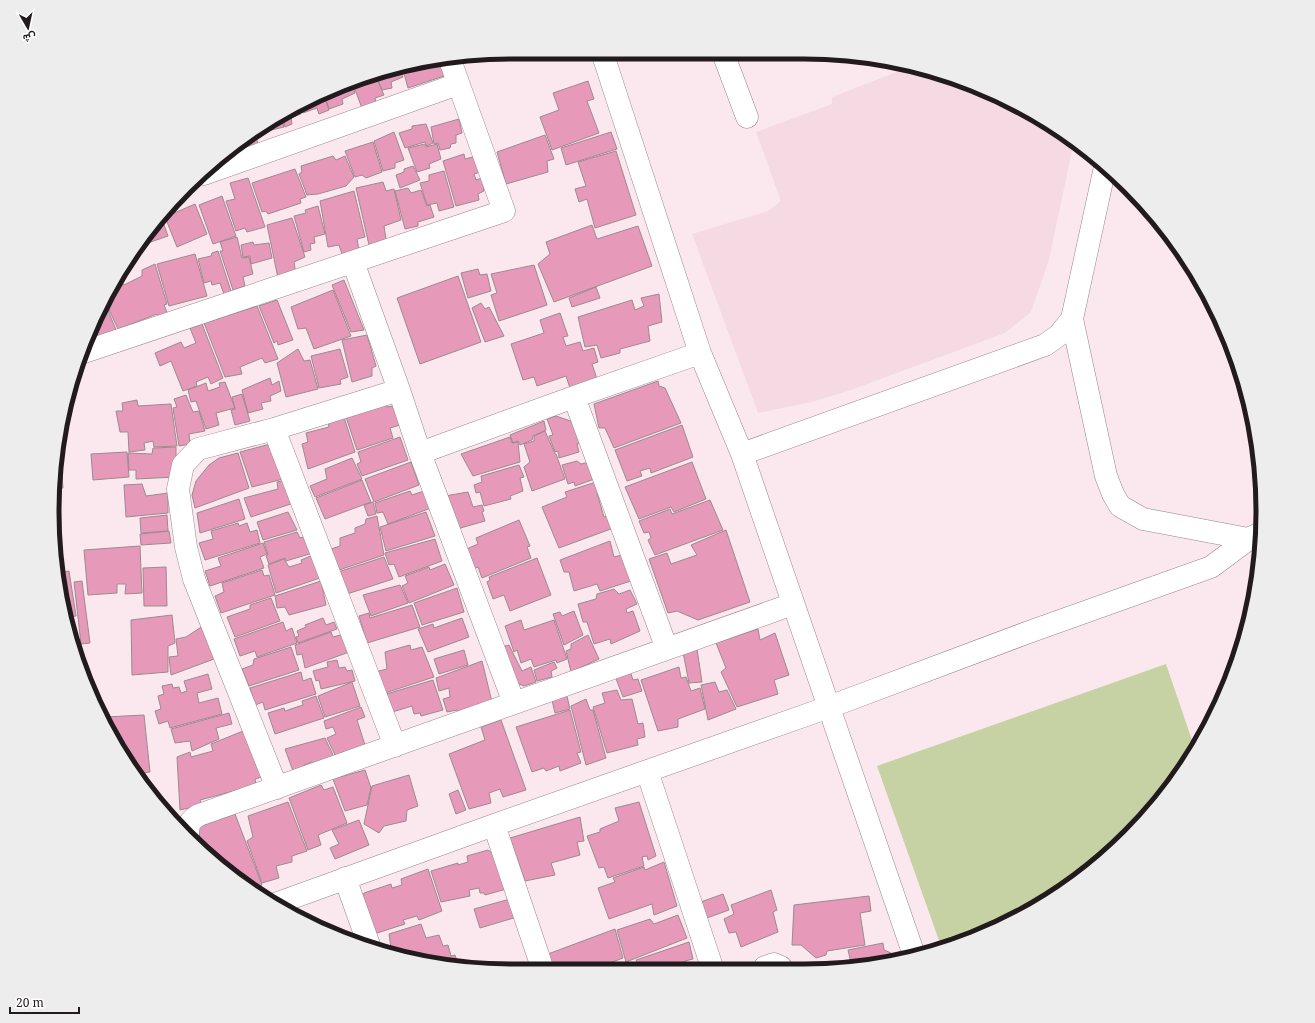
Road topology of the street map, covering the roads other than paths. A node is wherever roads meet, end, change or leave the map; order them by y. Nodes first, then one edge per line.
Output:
1 (604, 59) edge
2 (725, 59) edge
3 (451, 63) edge
4 (458, 84) junction
5 (747, 117) dead end
6 (213, 171) edge
7 (1104, 173) edge
8 (353, 262) junction
9 (1072, 319) junction
10 (89, 350) edge
11 (700, 353) junction
12 (399, 390) junction
13 (574, 397) junction
14 (274, 429) junction
15 (420, 453) junction
16 (742, 454) junction
17 (1255, 538) edge
18 (1255, 539) edge
19 (793, 604) junction
20 (667, 649) junction
21 (514, 703) junction
22 (829, 707) junction
23 (395, 746) junction
24 (647, 771) junction
25 (276, 788) junction
26 (494, 825) junction
27 (188, 827) edge
28 (345, 878) junction
29 (282, 901) edge
30 (367, 940) edge
31 (913, 951) edge
32 (541, 964) edge
33 (711, 964) edge

1 - 11 street
2 - 5 street
3 - 4 street
4 - 6 street
4 - 8 street
7 - 9 street
8 - 10 street
8 - 12 street
9 - 16 street
9 - 17 street
11 - 13 street
11 - 16 street
12 - 14 street
12 - 15 street
13 - 15 street
13 - 20 street
14 - 23 street
14 - 25 street
15 - 21 street
16 - 19 street
18 - 22 street
19 - 20 street
19 - 22 street
20 - 21 street
21 - 23 street
22 - 24 street
22 - 31 street
23 - 25 street
24 - 26 street
24 - 33 street
25 - 27 street
26 - 28 street
26 - 32 street
28 - 29 street
28 - 30 street

